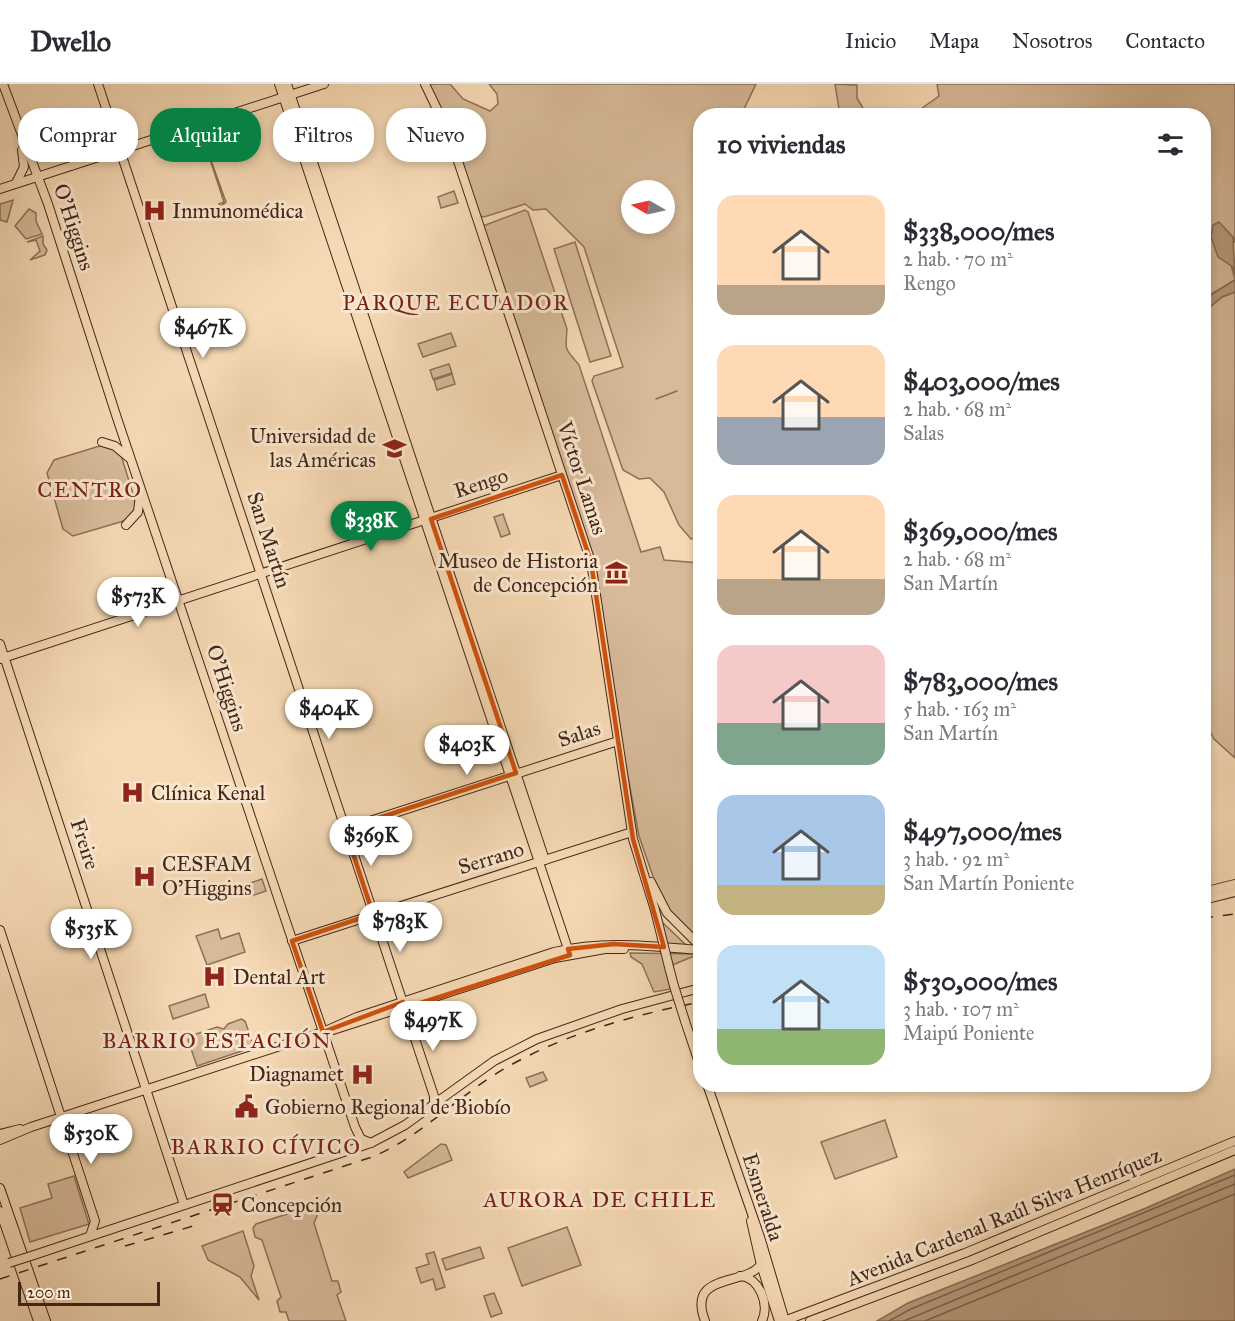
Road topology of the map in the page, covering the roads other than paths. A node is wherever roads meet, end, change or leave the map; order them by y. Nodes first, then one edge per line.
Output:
1 (3, 84) edge
2 (98, 84) edge
3 (279, 84) edge
4 (287, 84) edge
5 (324, 84) edge
6 (425, 84) edge
7 (287, 96) junction
8 (106, 108) edge
9 (18, 128) edge
10 (138, 144) edge
11 (23, 162) edge
12 (33, 162) edge
13 (84, 162) edge
14 (124, 162) edge
15 (39, 177) junction
16 (16, 184) junction
17 (0, 189) edge
18 (102, 442) dead end
19 (131, 460) junction
20 (562, 475) junction
21 (140, 487) junction
22 (428, 520) junction
23 (126, 525) dead end
24 (261, 575) junction
25 (179, 602) junction
26 (0, 644) edge
27 (2, 659) edge
28 (618, 741) junction
29 (513, 774) junction
30 (345, 829) junction
31 (632, 832) junction
32 (542, 861) junction
33 (1235, 884) edge
34 (1211, 890) edge
35 (1235, 892) edge
36 (1211, 898) edge
37 (373, 914) junction
38 (0, 930) edge
39 (292, 941) junction
40 (693, 942) edge
41 (693, 950) edge
42 (569, 952) junction
43 (693, 990) edge
44 (404, 1005) junction
45 (323, 1032) junction
46 (693, 1045) edge
47 (147, 1090) junction
48 (710, 1092) edge
49 (434, 1104) junction
50 (62, 1117) junction
51 (31, 1127) junction
52 (0, 1134) edge
53 (0, 1140) edge
54 (1235, 1141) edge
55 (371, 1143) junction
56 (1235, 1150) edge
57 (0, 1188) edge
58 (184, 1205) junction
59 (0, 1211) edge
60 (751, 1216) junction
61 (90, 1236) junction
62 (764, 1255) junction
63 (761, 1265) junction
64 (0, 1266) edge
65 (738, 1276) junction
66 (819, 1319) edge
67 (38, 1321) edge
68 (46, 1321) edge
69 (705, 1321) edge
70 (762, 1321) edge
71 (779, 1321) edge
72 (785, 1321) edge
73 (810, 1321) edge

1 - 9 main road, O'Higgins
2 - 8 main road, San Martín
3 - 7 main road
4 - 7 main road
5 - 7 main road
6 - 20 main road, Víctor Lamas
7 - 10 main road
7 - 22 main road
11 - 16 main road
12 - 15 main road, O'Higgins
13 - 15 main road
14 - 24 main road, San Martín
15 - 16 main road
15 - 19 main road, O'Higgins
16 - 17 main road
18 - 19 main road
19 - 21 main road, O'Higgins
20 - 22 main road, Rengo
20 - 28 main road, Víctor Lamas
21 - 23 main road
21 - 25 main road, O'Higgins
22 - 24 main road, Rengo
22 - 29 main road
24 - 25 main road, Rengo
24 - 30 main road, San Martín
25 - 27 main road, Rengo
25 - 39 main road, O'Higgins
26 - 27 main road, Freire
27 - 47 main road, Freire
28 - 29 main road, Salas
28 - 31 main road, Víctor Lamas
29 - 30 main road, Salas
29 - 32 main road
30 - 37 main road, San Martín
31 - 32 main road, Serrano
31 - 40 main road
31 - 46 main road, Víctor Lamas, bridge
32 - 37 main road, Serrano
32 - 42 main road
33 - 34 main road
35 - 36 main road
37 - 39 main road, Serrano
37 - 44 main road, San Martín
38 - 50 main road
39 - 45 main road, O'Higgins
41 - 42 main road
42 - 44 main road
42 - 44 main road
43 - 49 main road
44 - 45 main road
44 - 49 main road, San Martín
45 - 47 main road
45 - 55 main road, O'Higgins
47 - 50 main road
47 - 58 main road, Freire
48 - 60 main road, Esmeralda
49 - 55 main road
50 - 51 main road
50 - 61 main road
51 - 52 main road
51 - 53 main road
54 - 72 main road, Avenida Cardenal Raúl Silva Henríquez
55 - 58 main road
56 - 66 main road, Avenida Cardenal Raúl Silva Henríquez
57 - 68 main road
58 - 61 main road
59 - 67 main road
60 - 62 main road, Esmeralda
60 - 63 main road
61 - 64 main road, bridge
62 - 63 main road
62 - 72 main road, Esmeralda
63 - 65 main road
63 - 71 main road
65 - 69 main road
65 - 70 main road
66 - 73 main road, Avenida Cardenal Raúl Silva Henríquez

